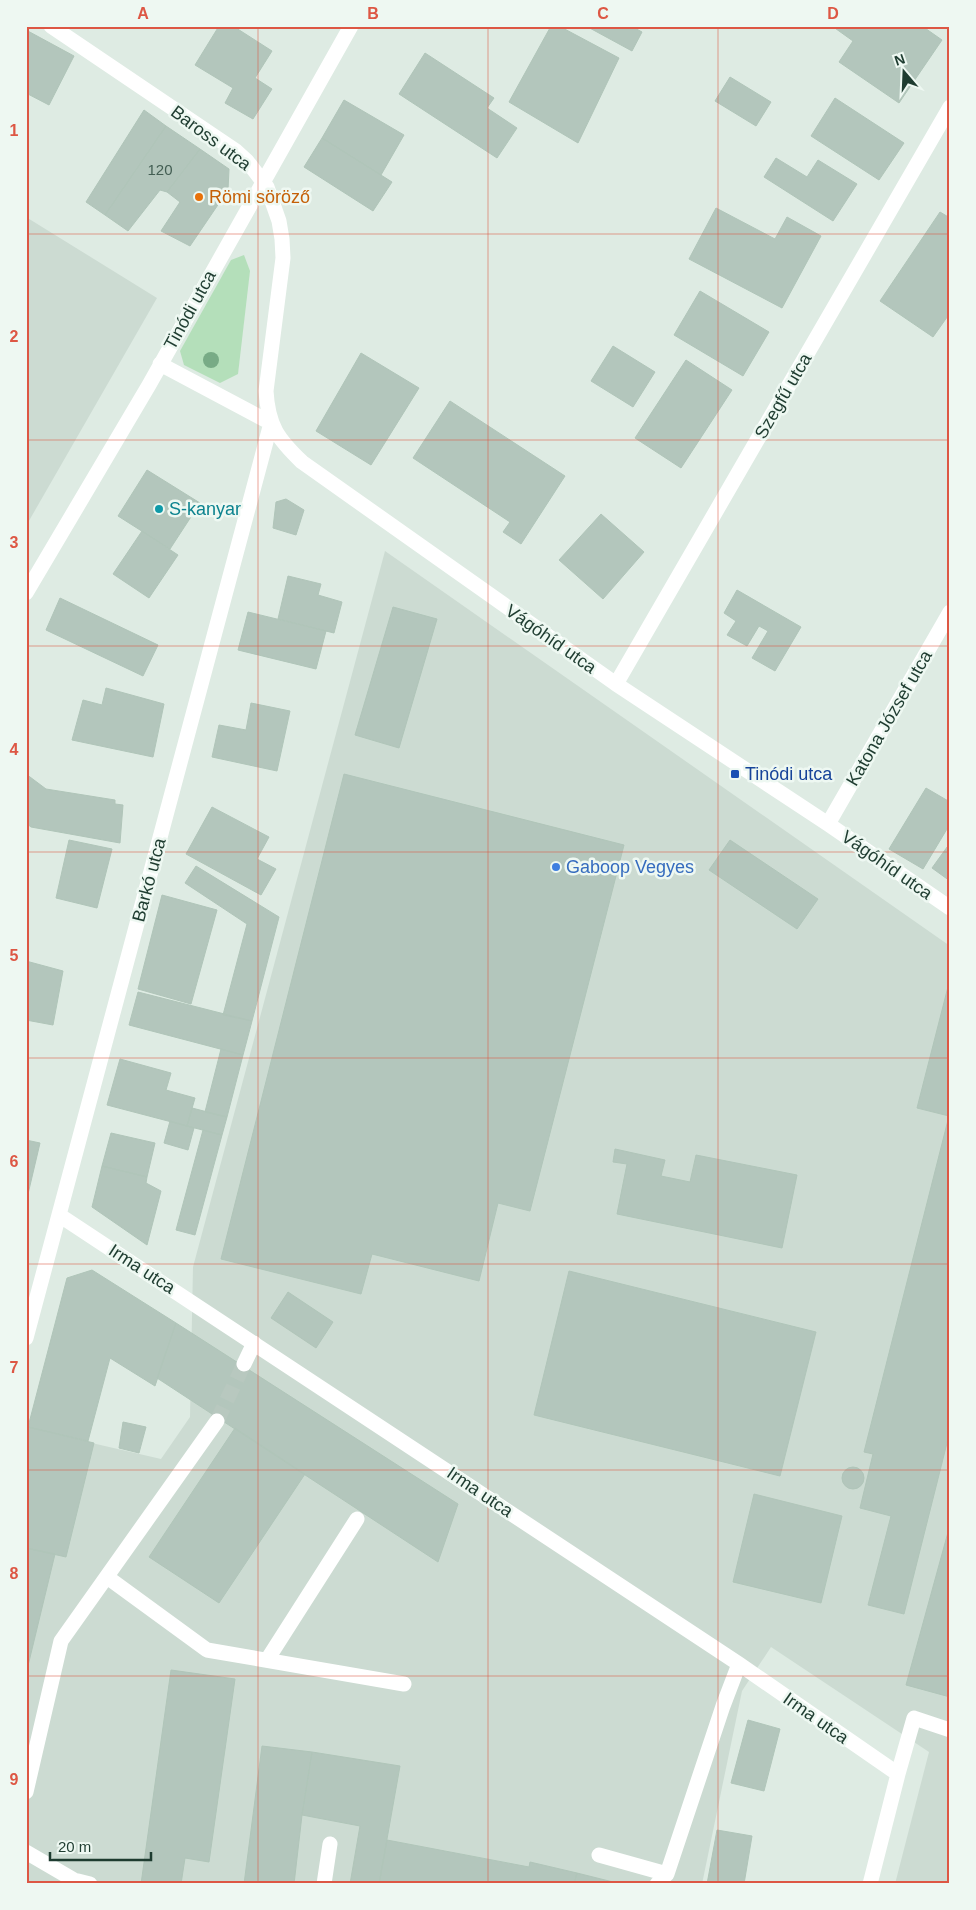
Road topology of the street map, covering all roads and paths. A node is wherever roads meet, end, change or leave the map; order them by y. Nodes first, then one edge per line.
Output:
1 (51, 26) edge
2 (351, 26) edge
3 (950, 108) edge
4 (263, 180) junction
5 (160, 364) junction
6 (271, 423) junction
7 (26, 592) edge
8 (950, 612) edge
9 (616, 684) junction
10 (828, 824) junction
11 (950, 908) edge
12 (59, 1215) junction
13 (26, 1338) edge
14 (254, 1343) junction
15 (244, 1364) tunnel mouth
16 (216, 1421) tunnel mouth
17 (356, 1519) dead end
18 (107, 1577) junction
19 (268, 1660) junction
20 (739, 1664) junction
21 (404, 1684) dead end
22 (950, 1730) edge
23 (898, 1774) junction
24 (26, 1792) edge
25 (330, 1844) dead end
26 (26, 1852) edge
27 (599, 1855) dead end
28 (662, 1879) edge
29 (90, 1884) edge
30 (324, 1884) edge
31 (870, 1884) edge

1 - 4 street, Baross utca
2 - 4 street, Tinódi utca
3 - 9 street, Szegfű utca
4 - 5 street, Tinódi utca
4 - 6 street, Baross utca
5 - 6 street, Vágóhíd utca
5 - 7 street, Tinódi utca
6 - 9 street, Vágóhíd utca
6 - 12 street, Barkó utca
8 - 10 street, Katona József utca
9 - 10 street, Vágóhíd utca
10 - 11 street, Vágóhíd utca
12 - 13 street, Barkó utca
12 - 14 street, Irma utca
14 - 15 street
14 - 20 street, Irma utca
16 - 18 street
17 - 19 street
18 - 19 street
18 - 24 street
19 - 21 street
20 - 23 street, Irma utca
20 - 28 street
22 - 23 street
23 - 31 street
25 - 30 street
26 - 29 street
27 - 28 street

